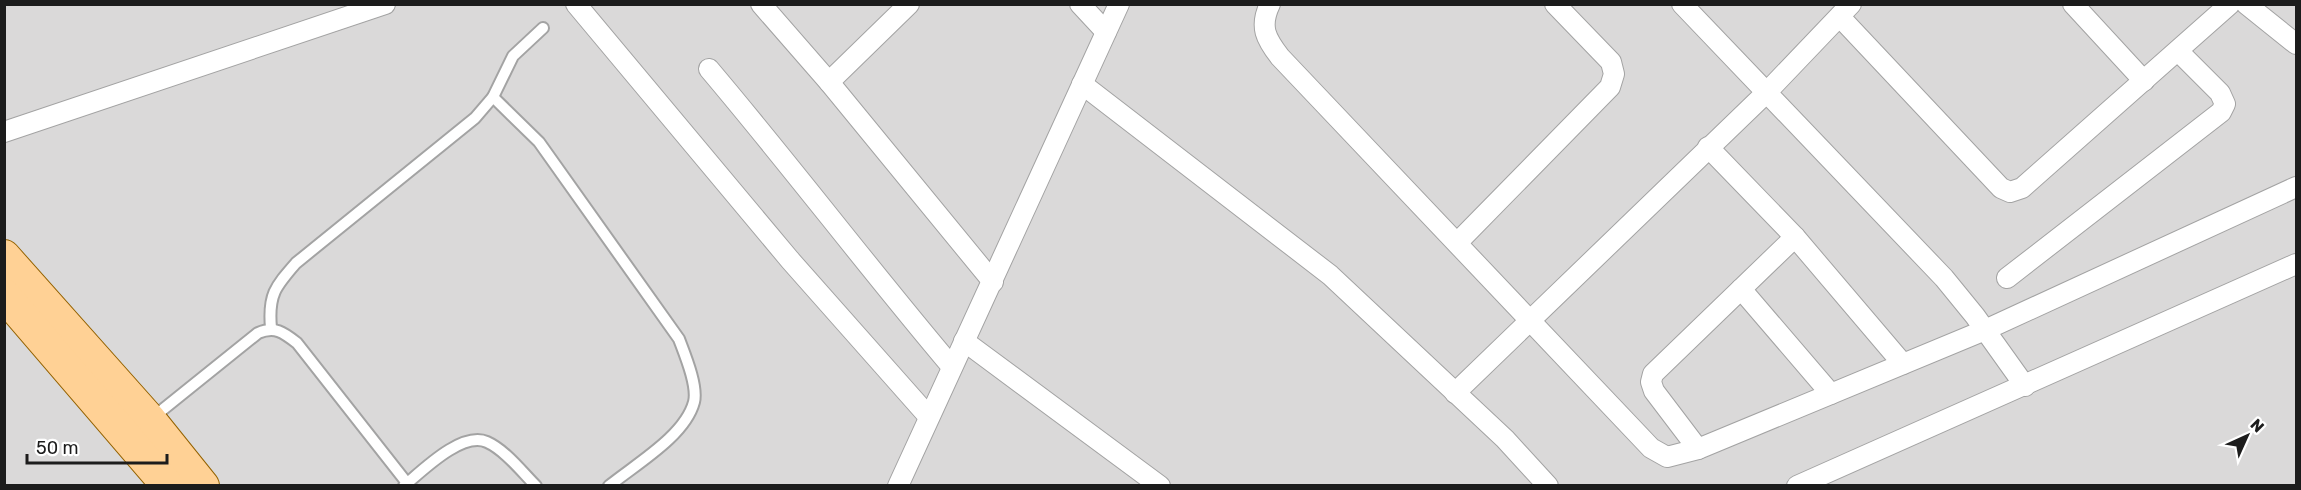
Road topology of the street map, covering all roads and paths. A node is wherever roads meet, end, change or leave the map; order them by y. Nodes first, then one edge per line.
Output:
1 (385, 4) edge
2 (576, 4) edge
3 (760, 4) edge
4 (909, 4) edge
5 (1080, 4) edge
6 (1119, 4) edge
7 (1270, 4) edge
8 (1555, 4) edge
9 (1682, 4) edge
10 (2073, 4) edge
11 (2230, 4) edge
12 (2246, 4) edge
13 (1846, 10) edge
14 (543, 28) dead end
15 (1106, 32) junction
16 (2296, 44) edge
17 (2178, 51) junction
18 (709, 69) dead end
19 (2144, 81) junction
20 (829, 82) junction
21 (1082, 84) junction
22 (1766, 93) junction
23 (493, 97) junction
24 (4, 132) edge
25 (1708, 147) junction
26 (2296, 187) edge
27 (1795, 237) junction
28 (1458, 242) junction
29 (4, 256) edge
30 (2296, 264) edge
31 (2007, 278) dead end
32 (993, 282) junction
33 (1741, 289) junction
34 (21, 301) edge
35 (1529, 321) junction
36 (271, 328) junction
37 (1985, 330) junction
38 (964, 341) junction
39 (1903, 364) junction
40 (952, 367) junction
41 (2025, 386) junction
42 (1455, 393) junction
43 (1831, 394) junction
44 (929, 417) junction
45 (139, 429) junction
46 (1698, 449) junction
47 (406, 484) edge
48 (1154, 484) edge
49 (168, 486) edge
50 (203, 486) edge
51 (536, 486) edge
52 (609, 486) edge
53 (898, 486) edge
54 (1548, 486) edge
55 (1797, 486) edge

1 - 24 street
2 - 44 street
3 - 20 street
4 - 20 street
5 - 15 street
6 - 15 street
7 - 28 street
8 - 28 street
9 - 22 street
10 - 19 street
11 - 17 street
12 - 16 street
13 - 19 street
13 - 22 street
14 - 23 lane
15 - 21 street
17 - 19 street
17 - 31 street
18 - 40 street
20 - 32 street
21 - 32 street
21 - 42 street
22 - 25 street
22 - 37 street
23 - 36 lane
23 - 52 lane
25 - 27 street
25 - 35 street
26 - 37 street
27 - 33 street
27 - 39 street
28 - 35 street
29 - 34 main road
30 - 41 street
32 - 38 street
33 - 43 street
33 - 46 street
34 - 45 main road
35 - 42 street
35 - 46 street
36 - 45 lane
36 - 47 lane
37 - 39 street
37 - 41 street
38 - 40 street
38 - 48 street
39 - 43 street
40 - 44 street
41 - 55 street
42 - 54 street
43 - 46 street
44 - 53 street
45 - 49 main road
45 - 50 main road
47 - 51 lane

